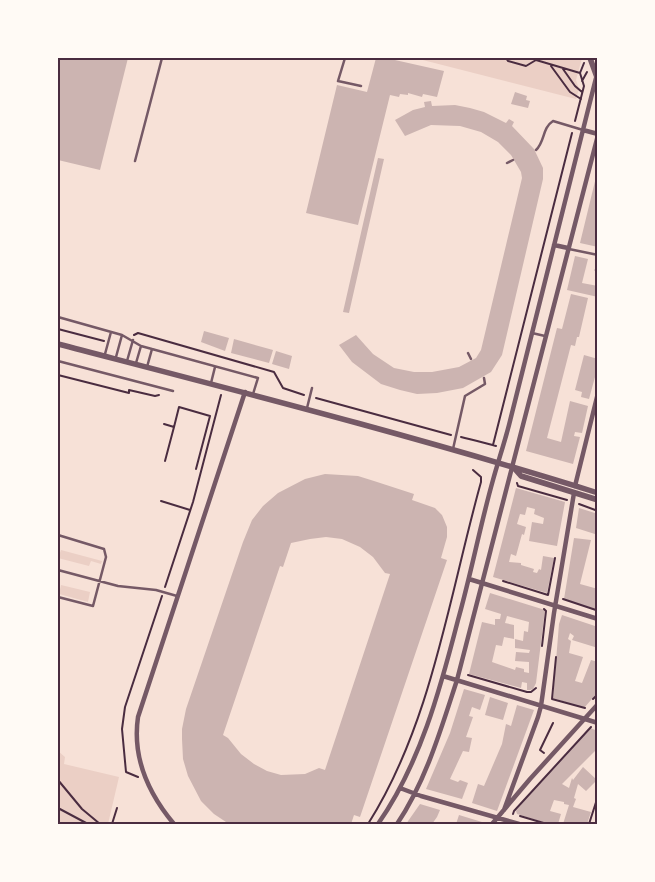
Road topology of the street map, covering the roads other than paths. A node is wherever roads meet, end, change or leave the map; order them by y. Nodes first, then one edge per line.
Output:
1 (162, 58) edge
2 (345, 58) edge
3 (590, 58) edge
4 (597, 79) edge
5 (361, 86) dead end
6 (583, 130) junction
7 (598, 134) edge
8 (536, 150) dead end
9 (513, 160) dead end
10 (135, 161) dead end
11 (507, 163) dead end
12 (554, 245) junction
13 (568, 248) junction
14 (598, 255) edge
15 (598, 264) edge
16 (596, 270) dead end
17 (58, 317) edge
18 (111, 332) junction
19 (532, 333) junction
20 (122, 335) junction
21 (545, 336) junction
22 (132, 340) junction
23 (58, 344) edge
24 (141, 346) junction
25 (152, 349) junction
26 (468, 354) dead end
27 (104, 356) junction
28 (116, 359) junction
29 (471, 359) dead end
30 (58, 360) edge
31 (127, 362) junction
32 (136, 364) junction
33 (215, 366) junction
34 (147, 367) junction
35 (484, 378) dead end
36 (211, 383) junction
37 (312, 388) dead end
38 (173, 391) dead end
39 (245, 392) junction
40 (598, 393) edge
41 (253, 394) junction
42 (308, 409) junction
43 (595, 412) edge
44 (452, 450) junction
45 (498, 462) junction
46 (511, 466) junction
47 (575, 486) junction
48 (598, 492) edge
49 (574, 493) junction
50 (598, 500) edge
51 (58, 535) edge
52 (58, 570) edge
53 (469, 579) junction
54 (100, 581) junction
55 (482, 582) junction
56 (177, 596) junction
57 (58, 597) edge
58 (555, 605) junction
59 (598, 619) edge
60 (443, 676) junction
61 (457, 680) junction
62 (598, 704) edge
63 (541, 706) junction
64 (585, 719) junction
65 (598, 723) edge
66 (400, 788) junction
67 (415, 793) junction
68 (504, 810) junction
69 (498, 818) junction
70 (174, 824) edge
71 (378, 824) edge
72 (397, 824) edge
73 (492, 824) edge
74 (519, 824) edge

1 - 10 lane
2 - 5 lane
3 - 4 street
4 - 6 street
6 - 7 street
6 - 8 lane
6 - 12 street
7 - 13 street
9 - 11 lane
12 - 13 street
12 - 19 street
13 - 14 lane
13 - 21 street
15 - 16 lane
17 - 18 lane
18 - 20 lane
18 - 27 lane
19 - 21 lane
19 - 45 street
20 - 22 lane
20 - 28 lane
21 - 46 street
22 - 24 lane
22 - 31 lane
23 - 27 street
24 - 25 lane
24 - 32 lane
25 - 33 lane
25 - 34 lane
26 - 29 lane
27 - 28 street
28 - 31 street
30 - 38 lane
31 - 32 street
32 - 34 street
33 - 36 lane
33 - 41 lane
34 - 36 street
35 - 44 lane
36 - 39 street
37 - 42 lane
39 - 41 street
39 - 56 street
40 - 43 street
41 - 42 street
42 - 44 street
43 - 47 street
44 - 45 street
45 - 46 street
45 - 53 street
46 - 47 street
46 - 49 street
46 - 55 street
47 - 48 street
49 - 50 street
49 - 58 street
51 - 54 lane
52 - 54 lane
53 - 55 street
53 - 60 street
54 - 56 lane
54 - 57 lane
55 - 58 street
55 - 61 street
56 - 70 street
58 - 59 street
58 - 63 street
60 - 61 street
60 - 66 street
61 - 63 street
61 - 67 street
62 - 64 street
63 - 64 street
63 - 68 street
64 - 65 street
64 - 68 street
66 - 67 street
66 - 71 street
67 - 69 street
67 - 72 street
68 - 69 street
69 - 73 street
69 - 74 street

